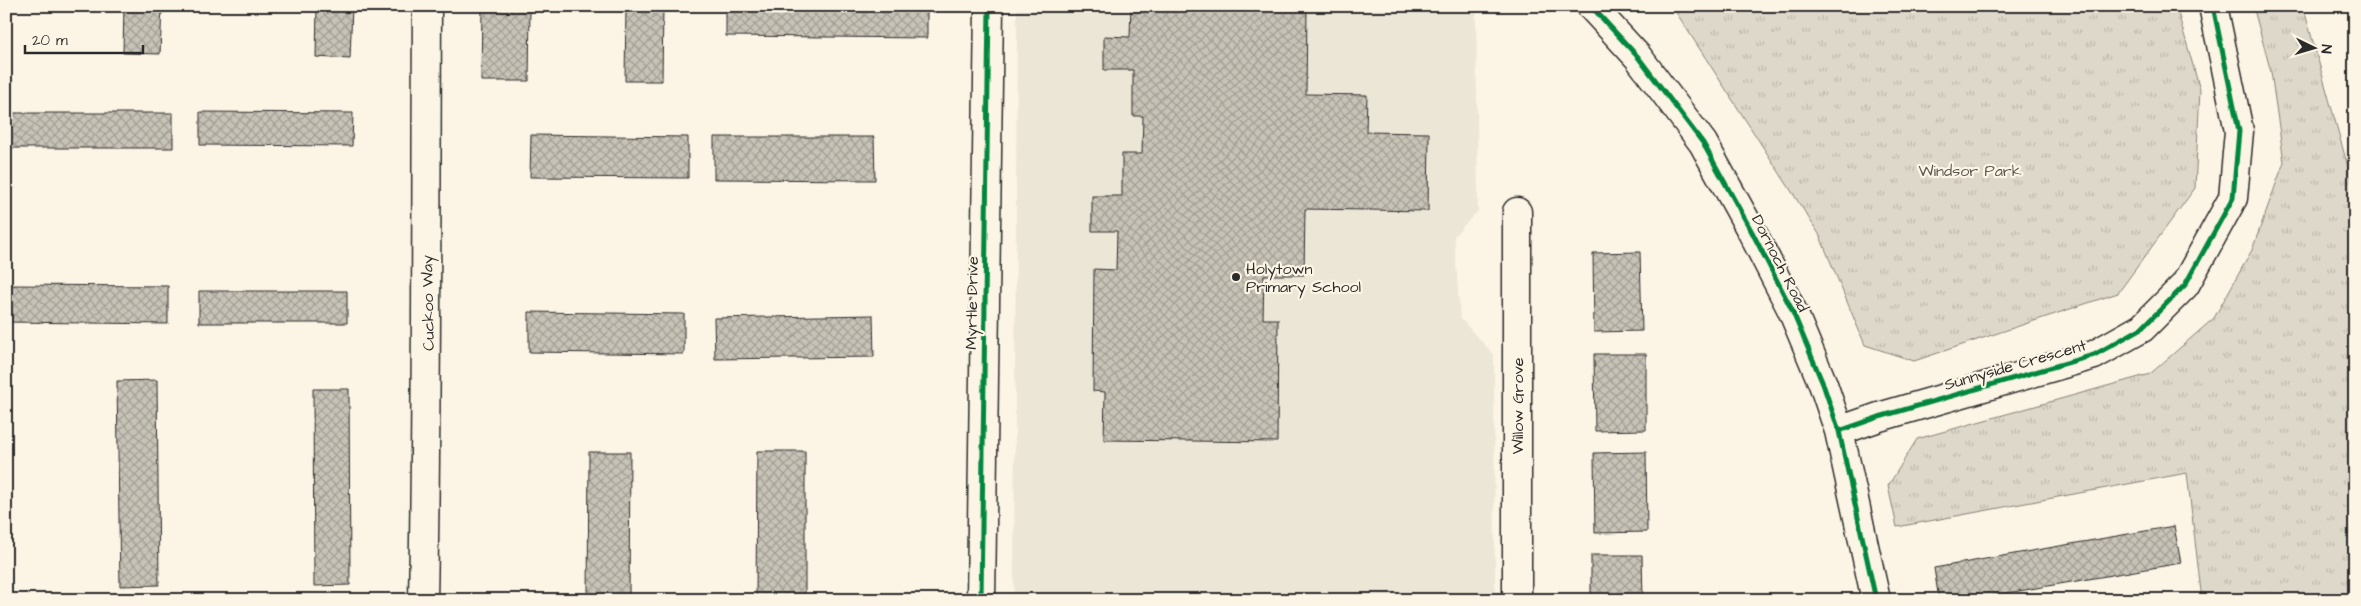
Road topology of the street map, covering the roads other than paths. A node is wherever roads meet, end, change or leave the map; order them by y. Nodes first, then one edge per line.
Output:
1 (428, 6) edge
2 (989, 6) edge
3 (1591, 6) edge
4 (2213, 6) edge
5 (1517, 212) dead end
6 (1839, 431) junction
7 (423, 600) edge
8 (981, 600) edge
9 (1518, 600) edge
10 (1876, 600) edge

1 - 7 street, Cuckoo Way
2 - 8 street, Myrtle Drive
3 - 6 street, Dornoch Road
4 - 6 street, Sunnyside Crescent
5 - 9 street, Willow Grove
6 - 10 street, Dornoch Road

